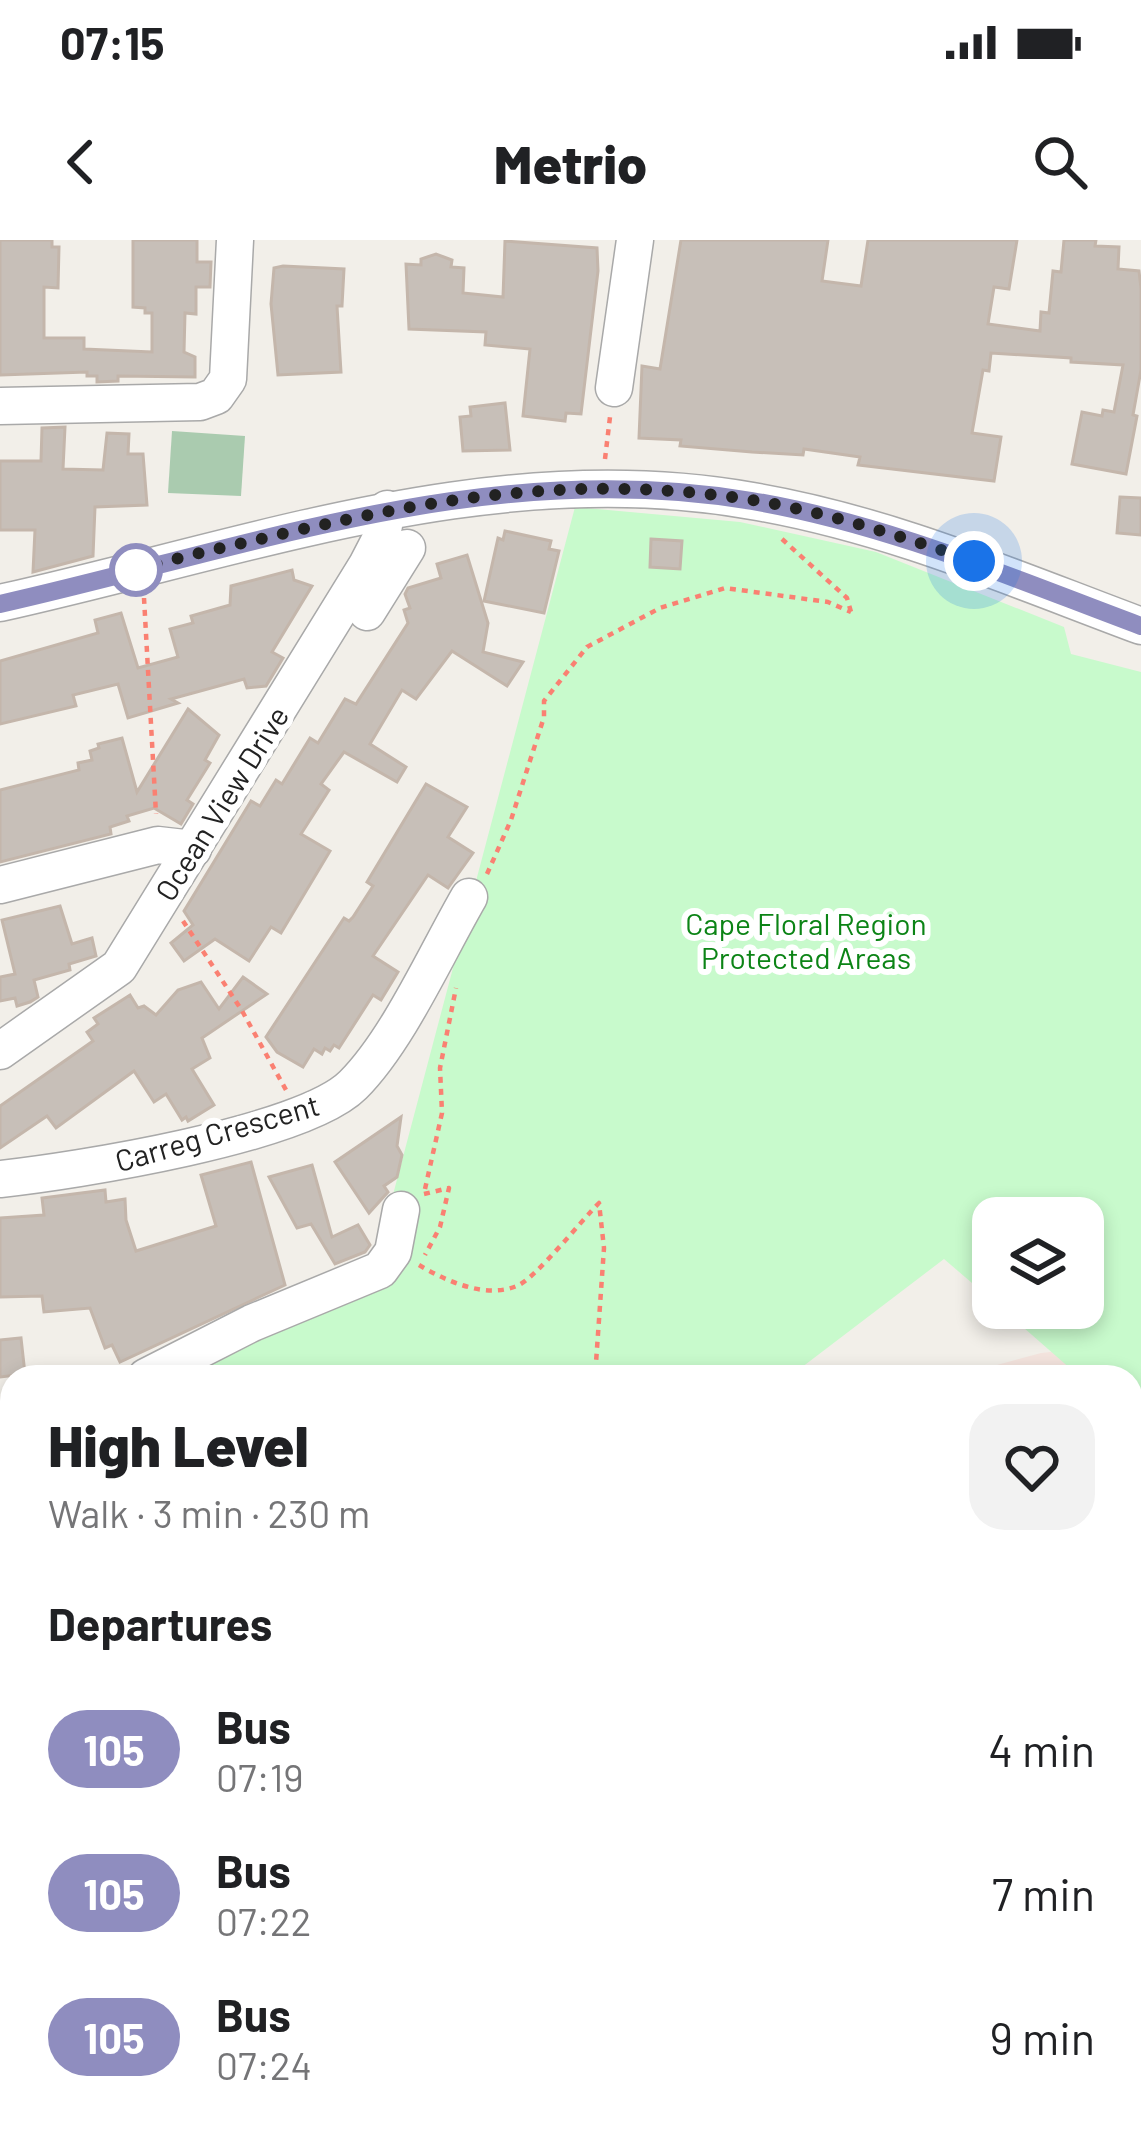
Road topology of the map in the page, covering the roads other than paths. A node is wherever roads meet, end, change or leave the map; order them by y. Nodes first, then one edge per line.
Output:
1 (235, 240) edge
2 (635, 240) edge
3 (614, 388) road end
4 (0, 406) edge
5 (387, 508) junction
6 (406, 548) dead end
7 (0, 604) edge
8 (1141, 626) edge
9 (185, 842) junction
10 (0, 885) edge
11 (483, 890) road end
12 (0, 1052) edge
13 (0, 1179) edge
14 (412, 1202) road end
15 (170, 1365) edge

1 - 4 street
2 - 3 street
5 - 7 street
5 - 8 street
5 - 9 street, Ocean View Drive
6 - 9 street
9 - 10 street
9 - 12 street, Ocean View Drive
11 - 13 street, Carreg Crescent
14 - 15 street

